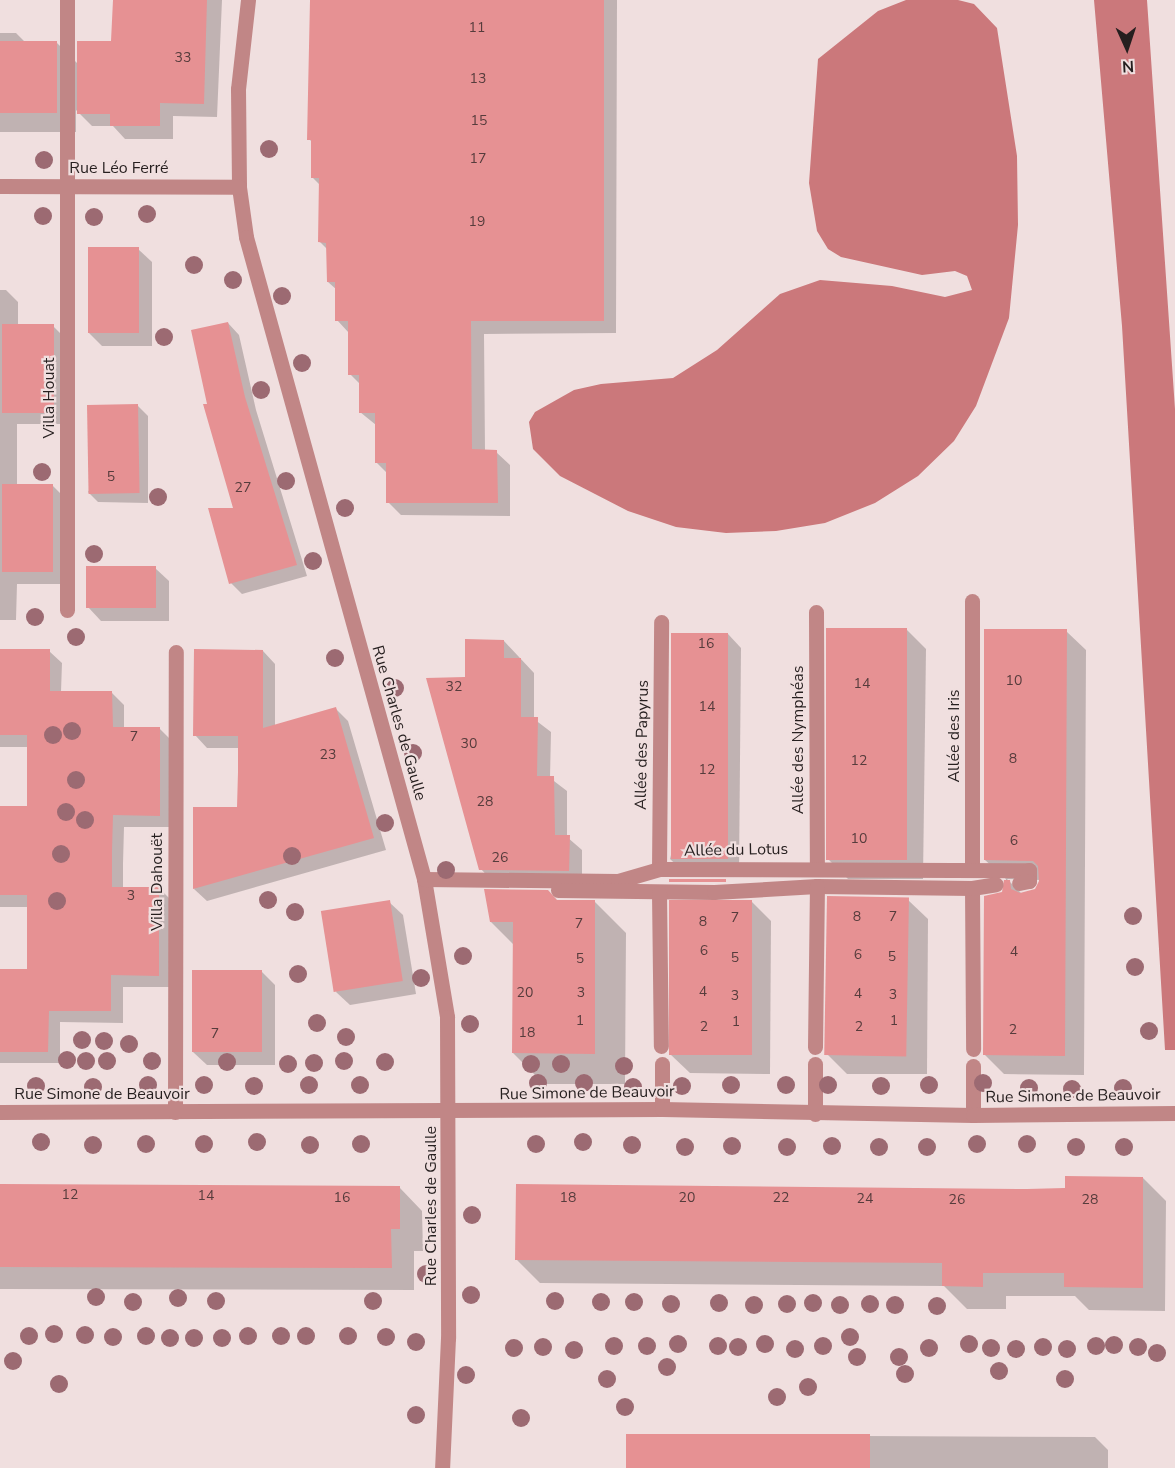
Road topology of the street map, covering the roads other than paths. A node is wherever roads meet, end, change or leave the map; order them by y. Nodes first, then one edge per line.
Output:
1 (67, 0) edge
2 (248, 0) edge
3 (0, 186) edge
4 (67, 186) junction
5 (239, 187) junction
6 (972, 601) dead end
7 (67, 610) dead end
8 (816, 612) dead end
9 (661, 622) dead end
10 (176, 652) dead end
11 (817, 867) junction
12 (658, 869) junction
13 (972, 870) junction
14 (1019, 883) dead end
15 (425, 884) junction
16 (996, 884) dead end
17 (817, 886) junction
18 (972, 888) junction
19 (659, 892) junction
20 (661, 1046) dead end
21 (815, 1047) dead end
22 (973, 1049) dead end
23 (662, 1064) dead end
24 (815, 1064) dead end
25 (973, 1066) dead end
26 (662, 1109) junction
27 (0, 1112) edge
28 (175, 1112) junction
29 (449, 1112) junction
30 (1175, 1113) edge
31 (814, 1114) junction
32 (973, 1115) junction
33 (442, 1468) edge

1 - 4 street, Villa Houat
2 - 5 street, Rue Charles de Gaulle
3 - 4 street, Rue Léo Ferré
4 - 5 street, Rue Léo Ferré
4 - 7 street, Villa Houat
5 - 15 street, Rue Charles de Gaulle
6 - 13 street, Allée des Iris
8 - 11 street, Allée des Nymphéas
9 - 12 street, Allée des Papyrus
10 - 28 street, Villa Dahouët
11 - 12 street, Allée du Lotus
11 - 13 street, Allée du Lotus
12 - 15 street, Allée du Lotus
13 - 14 street, Allée du Lotus
15 - 19 street
15 - 29 street, Rue Charles de Gaulle
16 - 18 street
17 - 18 street
17 - 19 street
17 - 21 street
18 - 22 street
19 - 20 street
23 - 26 street
24 - 31 street
25 - 32 street
26 - 29 street, Rue Simone de Beauvoir
26 - 31 street, Rue Simone de Beauvoir
27 - 28 street, Rue Simone de Beauvoir
28 - 29 street, Rue Simone de Beauvoir
29 - 33 street, Rue Charles de Gaulle
30 - 32 street, Rue Simone de Beauvoir
31 - 32 street, Rue Simone de Beauvoir

